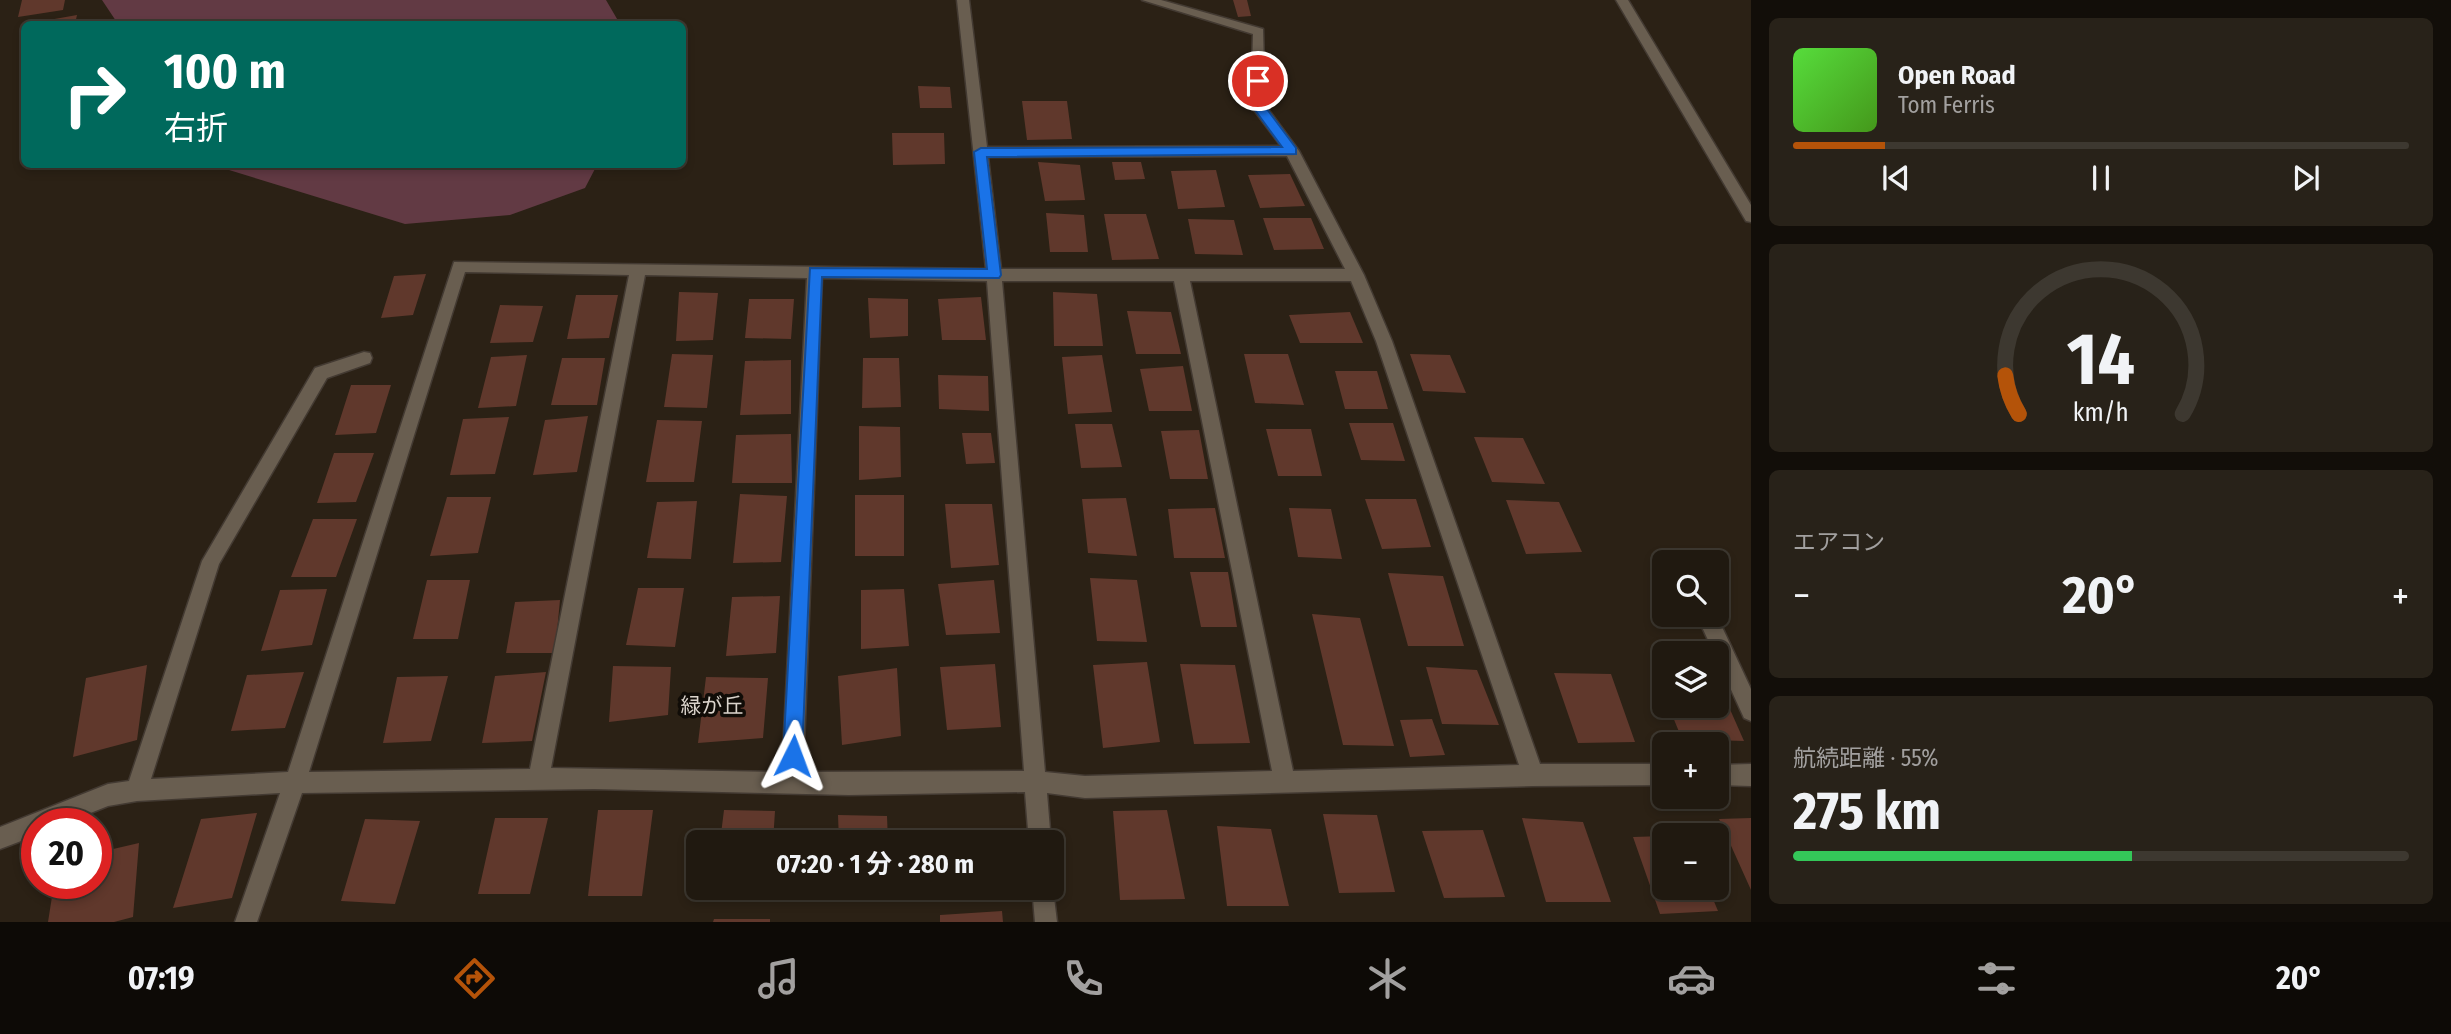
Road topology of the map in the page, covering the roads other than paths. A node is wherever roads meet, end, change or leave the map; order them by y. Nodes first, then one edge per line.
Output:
1 (963, 0) edge
2 (1148, 0) edge
3 (1622, 0) edge
4 (1292, 151) junction
5 (981, 152) junction
6 (1751, 217) edge
7 (638, 269) junction
8 (815, 272) junction
9 (994, 275) junction
10 (1181, 275) junction
11 (1356, 275) junction
12 (364, 358) dead end
13 (1712, 627) edge
14 (1751, 711) edge
15 (1533, 775) junction
16 (1652, 775) edge
17 (1729, 775) edge
18 (1751, 775) edge
19 (538, 779) junction
20 (1035, 781) junction
21 (295, 782) junction
22 (1285, 782) junction
23 (792, 783) junction
24 (137, 790) junction
25 (76, 808) edge
26 (21, 830) edge
27 (1039, 830) edge
28 (0, 838) edge
29 (1044, 900) edge
30 (246, 922) edge
31 (1046, 922) edge

1 - 5 street
2 - 4 street
3 - 6 street
4 - 5 street
4 - 11 street
5 - 9 street
7 - 8 street
7 - 19 street
7 - 21 street
8 - 9 street
8 - 23 street
9 - 10 street
9 - 20 street
10 - 11 street
10 - 22 street
11 - 15 street
12 - 24 street
13 - 14 street
15 - 16 street
15 - 22 street
17 - 18 street
19 - 21 street
19 - 23 street
20 - 22 street
20 - 23 street
20 - 27 street
21 - 24 street
21 - 30 street
24 - 25 street
26 - 28 street
29 - 31 street

